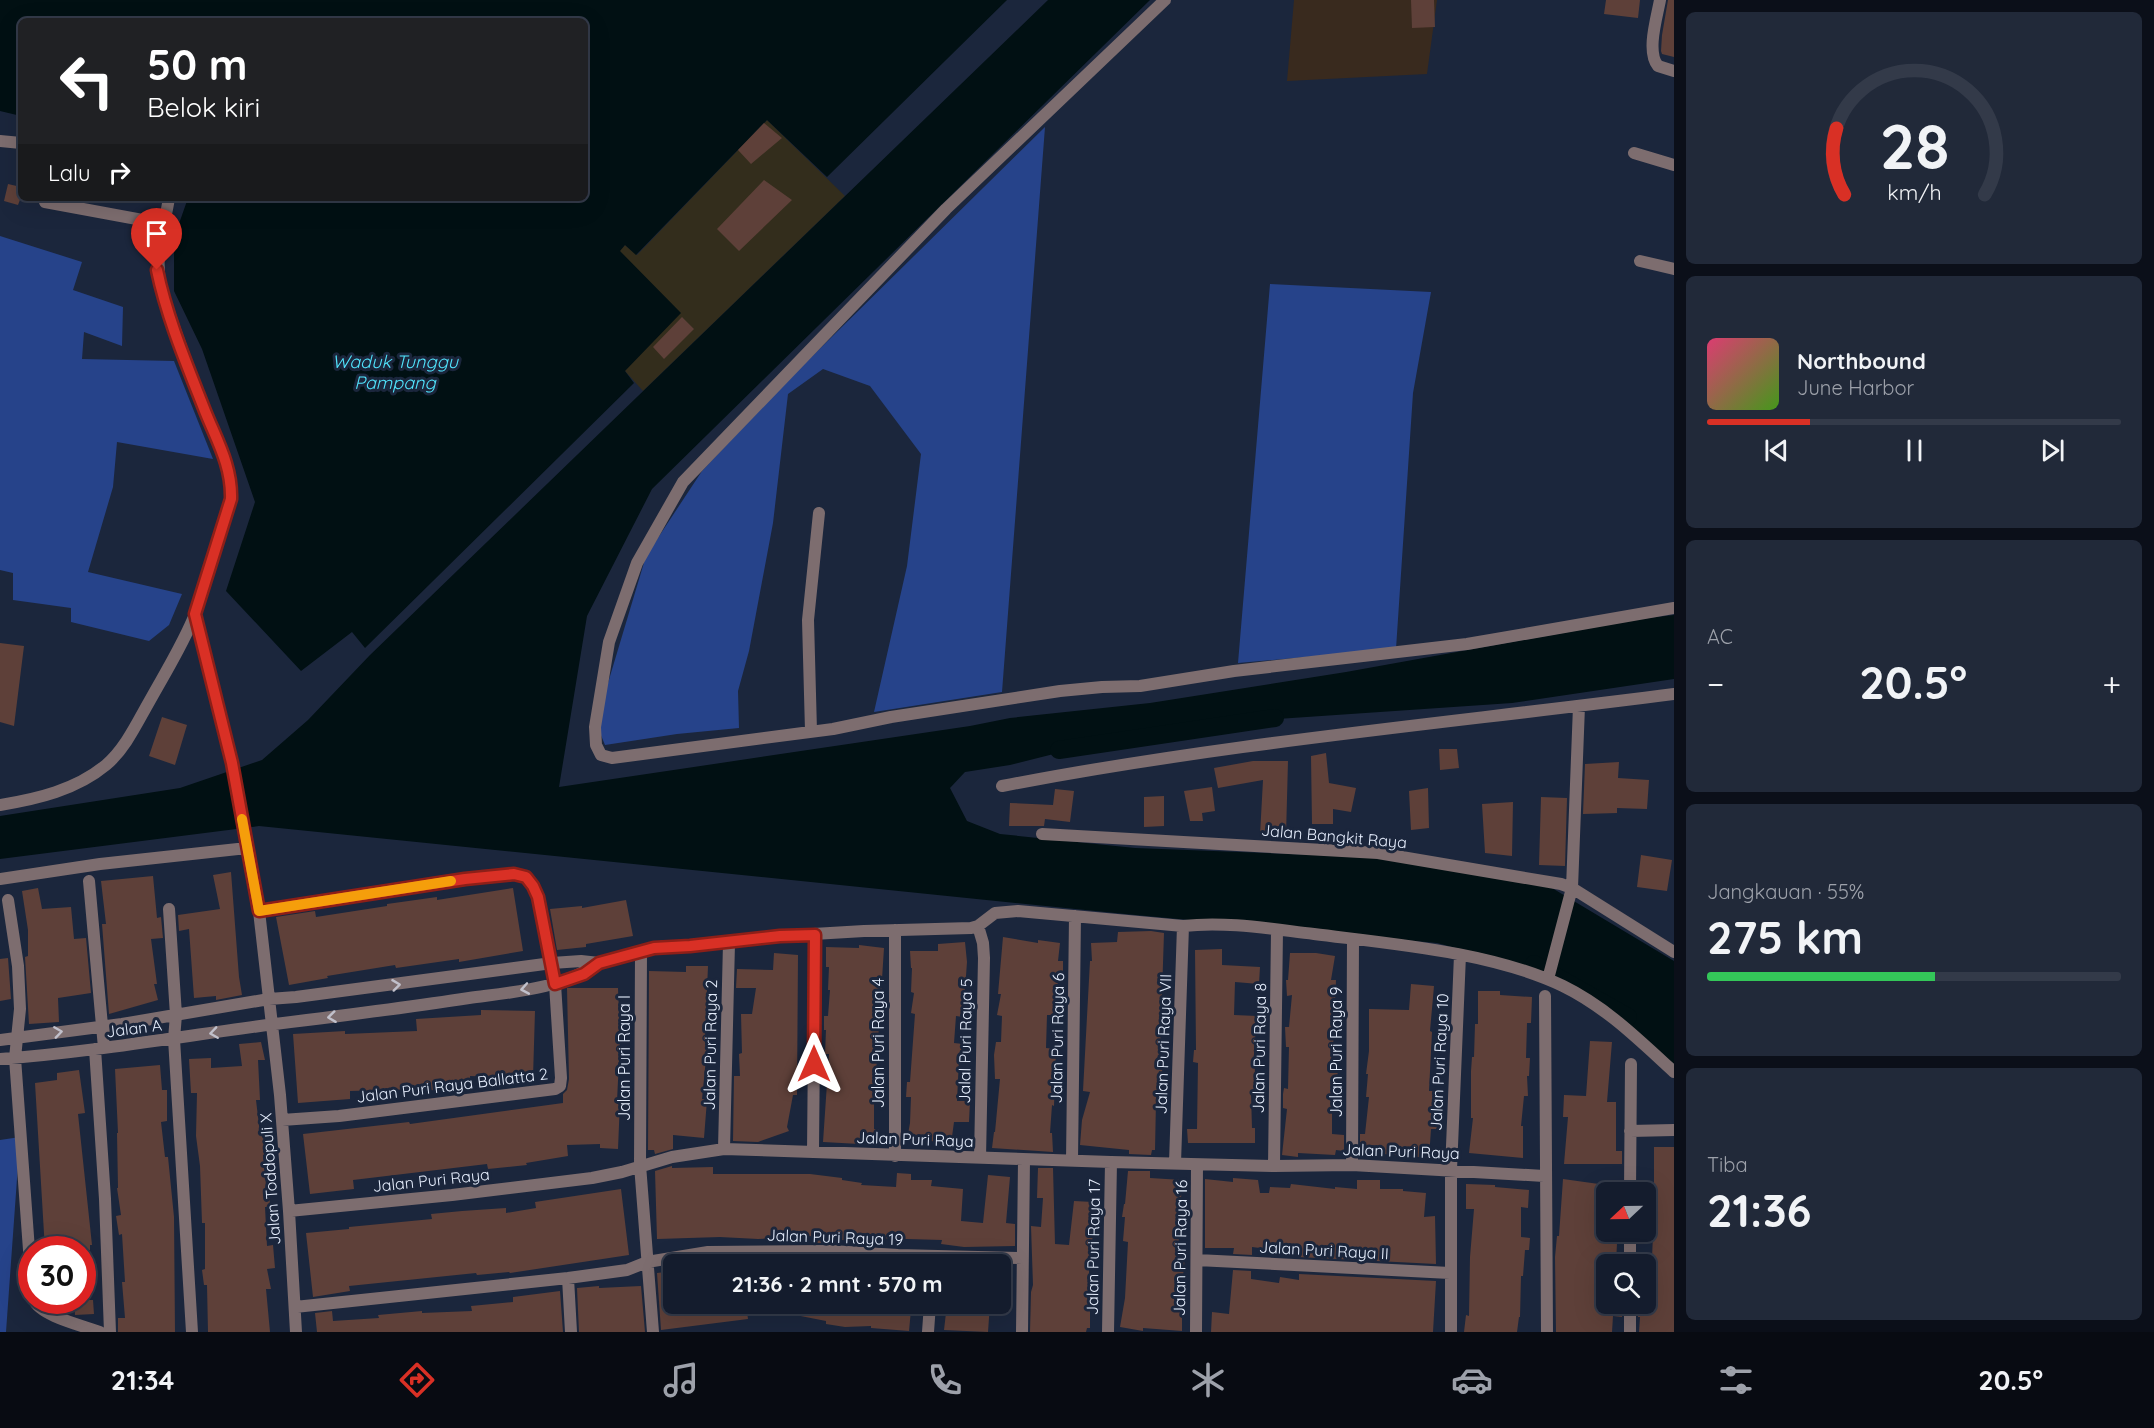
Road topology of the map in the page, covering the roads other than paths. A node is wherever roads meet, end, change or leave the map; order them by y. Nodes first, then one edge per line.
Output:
1 (1165, 0) edge
2 (1660, 0) edge
3 (1674, 71) edge
4 (0, 141) edge
5 (18, 143) edge
6 (1634, 153) dead end
7 (1674, 165) edge
8 (169, 201) edge
9 (45, 202) dead end
10 (164, 224) junction
11 (1640, 261) dead end
12 (1674, 269) edge
13 (819, 513) dead end
14 (1674, 608) edge
15 (195, 614) junction
16 (1674, 694) edge
17 (1579, 706) junction
18 (811, 731) junction
19 (1002, 786) dead end
20 (0, 805) edge
21 (1042, 834) dead end
22 (246, 845) junction
23 (0, 879) edge
24 (89, 881) dead end
25 (1571, 891) junction
26 (8, 900) dead end
27 (169, 909) dead end
28 (259, 911) junction
29 (1075, 916) junction
30 (978, 926) junction
31 (1183, 926) junction
32 (895, 930) junction
33 (1276, 930) junction
34 (815, 935) junction
35 (1353, 939) junction
36 (729, 943) junction
37 (641, 951) junction
38 (1674, 952) edge
39 (1460, 955) junction
40 (552, 963) junction
41 (599, 963) junction
42 (1549, 977) junction
43 (555, 984) junction
44 (1545, 996) dead end
45 (296, 997) junction
46 (268, 999) junction
47 (176, 1015) junction
48 (300, 1021) junction
49 (272, 1025) junction
50 (102, 1027) junction
51 (18, 1038) junction
52 (174, 1039) junction
53 (0, 1040) edge
54 (100, 1049) junction
55 (15, 1058) junction
56 (0, 1059) edge
57 (1630, 1064) dead end
58 (1674, 1072) edge
59 (282, 1120) junction
60 (1630, 1131) junction
61 (1674, 1131) edge
62 (724, 1149) junction
63 (813, 1152) junction
64 (895, 1156) junction
65 (980, 1158) junction
66 (1024, 1160) junction
67 (1072, 1161) junction
68 (1111, 1162) junction
69 (1175, 1163) junction
70 (1197, 1165) junction
71 (1352, 1165) junction
72 (640, 1166) junction
73 (1274, 1166) junction
74 (1451, 1170) junction
75 (1544, 1176) junction
76 (1630, 1182) edge
77 (289, 1210) junction
78 (28, 1236) edge
79 (696, 1254) edge
80 (864, 1254) edge
81 (1011, 1258) edge
82 (1022, 1258) junction
83 (663, 1260) edge
84 (1197, 1260) junction
85 (647, 1263) junction
86 (1450, 1273) junction
87 (568, 1278) junction
88 (295, 1307) junction
89 (49, 1314) edge
90 (929, 1314) edge
91 (1630, 1314) edge
92 (100, 1332) edge
93 (110, 1332) edge
94 (192, 1332) edge
95 (296, 1332) edge
96 (571, 1332) edge
97 (653, 1332) edge
98 (928, 1332) edge
99 (1022, 1332) edge
100 (1108, 1332) edge
101 (1196, 1332) edge
102 (1451, 1332) edge
103 (1546, 1332) edge
104 (1630, 1332) edge

1 - 18 street
2 - 3 street
4 - 5 street
6 - 7 street
8 - 10 street
9 - 10 street
10 - 15 street
11 - 12 street
13 - 18 street
14 - 18 street
15 - 20 street
15 - 22 street, Jalan Toddopuli X
16 - 17 street
17 - 19 street
17 - 25 street
21 - 25 street, Jalan Bangkit Raya
22 - 23 street
22 - 28 street, Jalan Toddopuli X
24 - 50 street
25 - 38 street, Jalan Bangkit Raya
25 - 42 street
26 - 51 street
27 - 47 street
28 - 40 street
28 - 46 street, Jalan Toddopuli X
29 - 30 street
29 - 31 street
29 - 67 street, Jalan Puri Raya 6
30 - 32 street
30 - 65 street, Jalal Puri Raya 5
31 - 33 street
31 - 69 street, Jalan Puri Raya VII
32 - 34 street
32 - 64 street, Jalan Puri Raya 4
33 - 35 street
33 - 73 street, Jalan Puri Raya 8
34 - 36 street
34 - 63 street
35 - 39 street
35 - 71 street, Jalan Puri Raya 9
36 - 37 street
36 - 62 street, Jalan Puri Raya 2
37 - 41 street
37 - 72 street, Jalan Puri Raya I
39 - 42 street
39 - 74 street, Jalan Puri Raya 10
40 - 41 street, Jalan A
40 - 43 street
45 -> 40 street, Jalan A
41 - 43 street, Jalan A
42 - 58 street
43 -> 48 street, Jalan A
43 - 59 street, Jalan Puri Raya Ballatta 2
44 - 75 street
45 - 46 street, Jalan A
45 - 48 street
46 - 47 street, Jalan A
46 - 49 street, Jalan Toddopuli X
47 - 50 street, Jalan A
47 - 52 street
48 - 49 street, Jalan A
49 -> 52 street, Jalan A
49 - 59 street, Jalan Toddopuli X
51 -> 50 street, Jalan A
50 - 54 street
51 - 53 street, Jalan A
51 - 55 street
52 - 54 street, Jalan A
52 - 94 street
54 - 55 street, Jalan A
54 - 93 street
55 - 56 street, Jalan A
55 - 78 street
57 - 60 street
59 - 77 street, Jalan Toddopuli X
60 - 61 street
60 - 76 street
62 - 63 street, Jalan Puri Raya
62 - 72 street, Jalan Puri Raya
63 - 64 street, Jalan Puri Raya
64 - 65 street, Jalan Puri Raya
65 - 66 street, Jalan Puri Raya
66 - 67 street, Jalan Puri Raya
66 - 82 street
67 - 68 street, Jalan Puri Raya
68 - 69 street, Jalan Puri Raya
68 - 100 street, Jalan Puri Raya 17
69 - 70 street, Jalan Puri Raya
70 - 73 street, Jalan Puri Raya
70 - 84 street, Jalan Puri Raya 16
71 - 73 street, Jalan Puri Raya
71 - 74 street, Jalan Puri Raya
72 - 77 street, Jalan Puri Raya
72 - 85 street, Jalan Puri Raya I
74 - 75 street, Jalan Puri Raya
74 - 86 street, Jalan Puri Raya 10
75 - 103 street
77 - 88 street, Jalan Toddopuli X
79 - 80 street, Jalan Puri Raya 19
81 - 82 street, Jalan Puri Raya 19
82 - 99 street
83 - 85 street, Jalan Puri Raya 19
84 - 86 street, Jalan Puri Raya II
84 - 101 street, Jalan Puri Raya 16
85 - 87 street, Jalan Puri Raya 19
85 - 97 street, Jalan Puri Raya I
86 - 102 street, Jalan Puri Raya 10
87 - 88 street, Jalan Puri Raya 19
87 - 96 street
88 - 95 street, Jalan Toddopuli X
89 - 92 street
90 - 98 street
91 - 104 street

